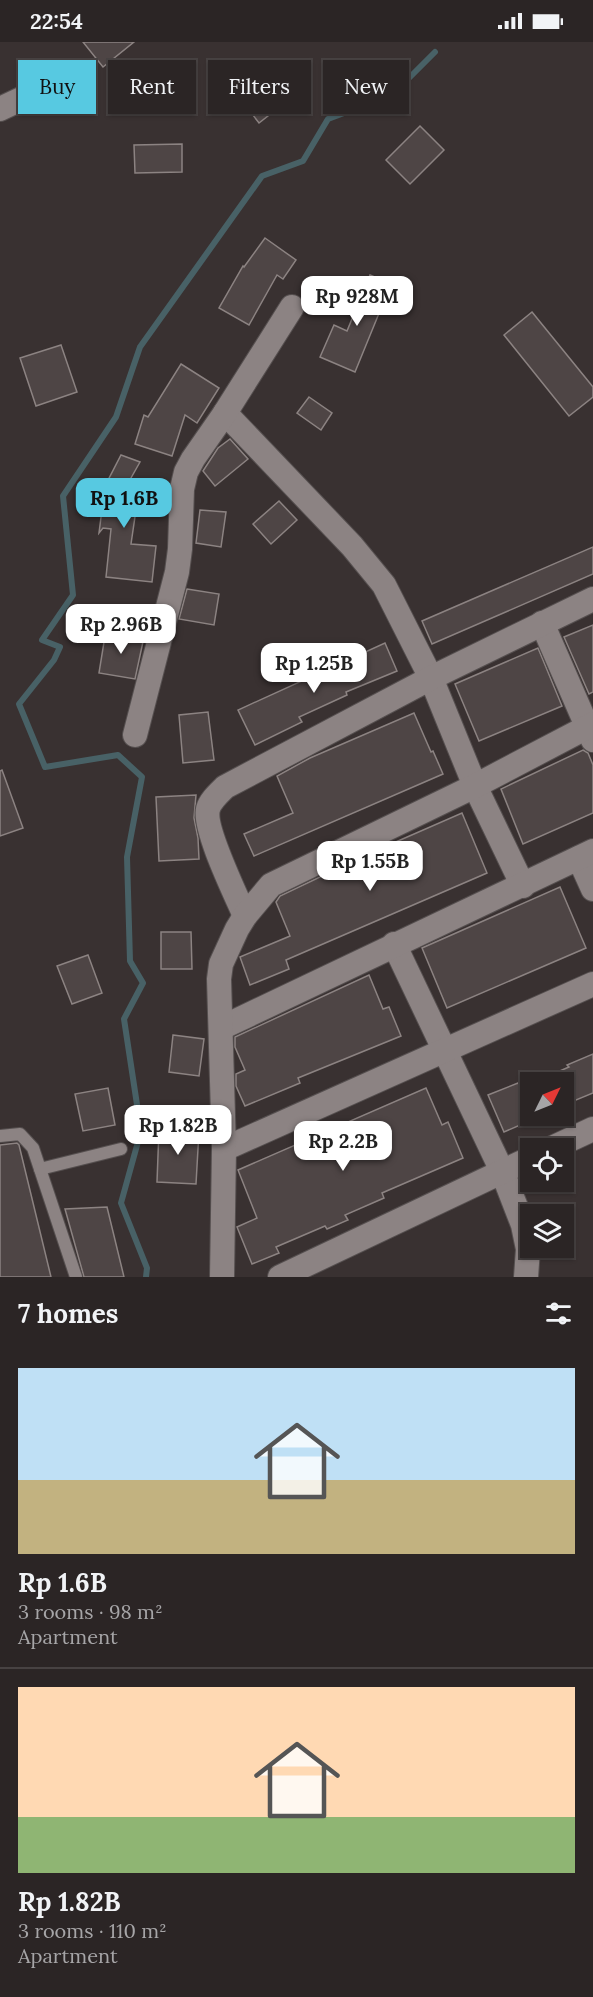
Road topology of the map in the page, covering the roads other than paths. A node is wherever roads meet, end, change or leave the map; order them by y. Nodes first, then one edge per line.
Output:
1 (18, 100) edge
2 (0, 109) edge
3 (292, 308) dead end
4 (225, 413) junction
5 (593, 599) edge
6 (542, 623) junction
7 (431, 678) junction
8 (591, 730) edge
9 (135, 735) dead end
10 (476, 786) junction
11 (586, 855) edge
12 (523, 886) junction
13 (593, 889) edge
14 (245, 916) junction
15 (394, 944) junction
16 (593, 984) edge
17 (221, 1028) junction
18 (444, 1050) junction
19 (593, 1129) edge
20 (0, 1136) edge
21 (574, 1138) edge
22 (121, 1149) dead end
23 (224, 1149) junction
24 (520, 1163) edge
25 (40, 1169) junction
26 (502, 1171) junction
27 (75, 1277) edge
28 (222, 1277) edge
29 (280, 1277) edge
30 (525, 1277) edge

1 - 2 street
3 - 4 street
4 - 7 street
4 - 9 street
5 - 6 street
6 - 7 street
6 - 8 street
7 - 10 street
7 - 14 street
8 - 10 street
10 - 12 street
10 - 14 street
11 - 12 street
11 - 13 street
12 - 15 street
14 - 17 street
15 - 17 street
15 - 18 street
16 - 18 street
17 - 23 street
18 - 23 street
18 - 26 street
19 - 21 street
20 - 25 lane
22 - 25 lane
23 - 28 street
24 - 26 street
25 - 27 lane
26 - 29 street
26 - 30 street

